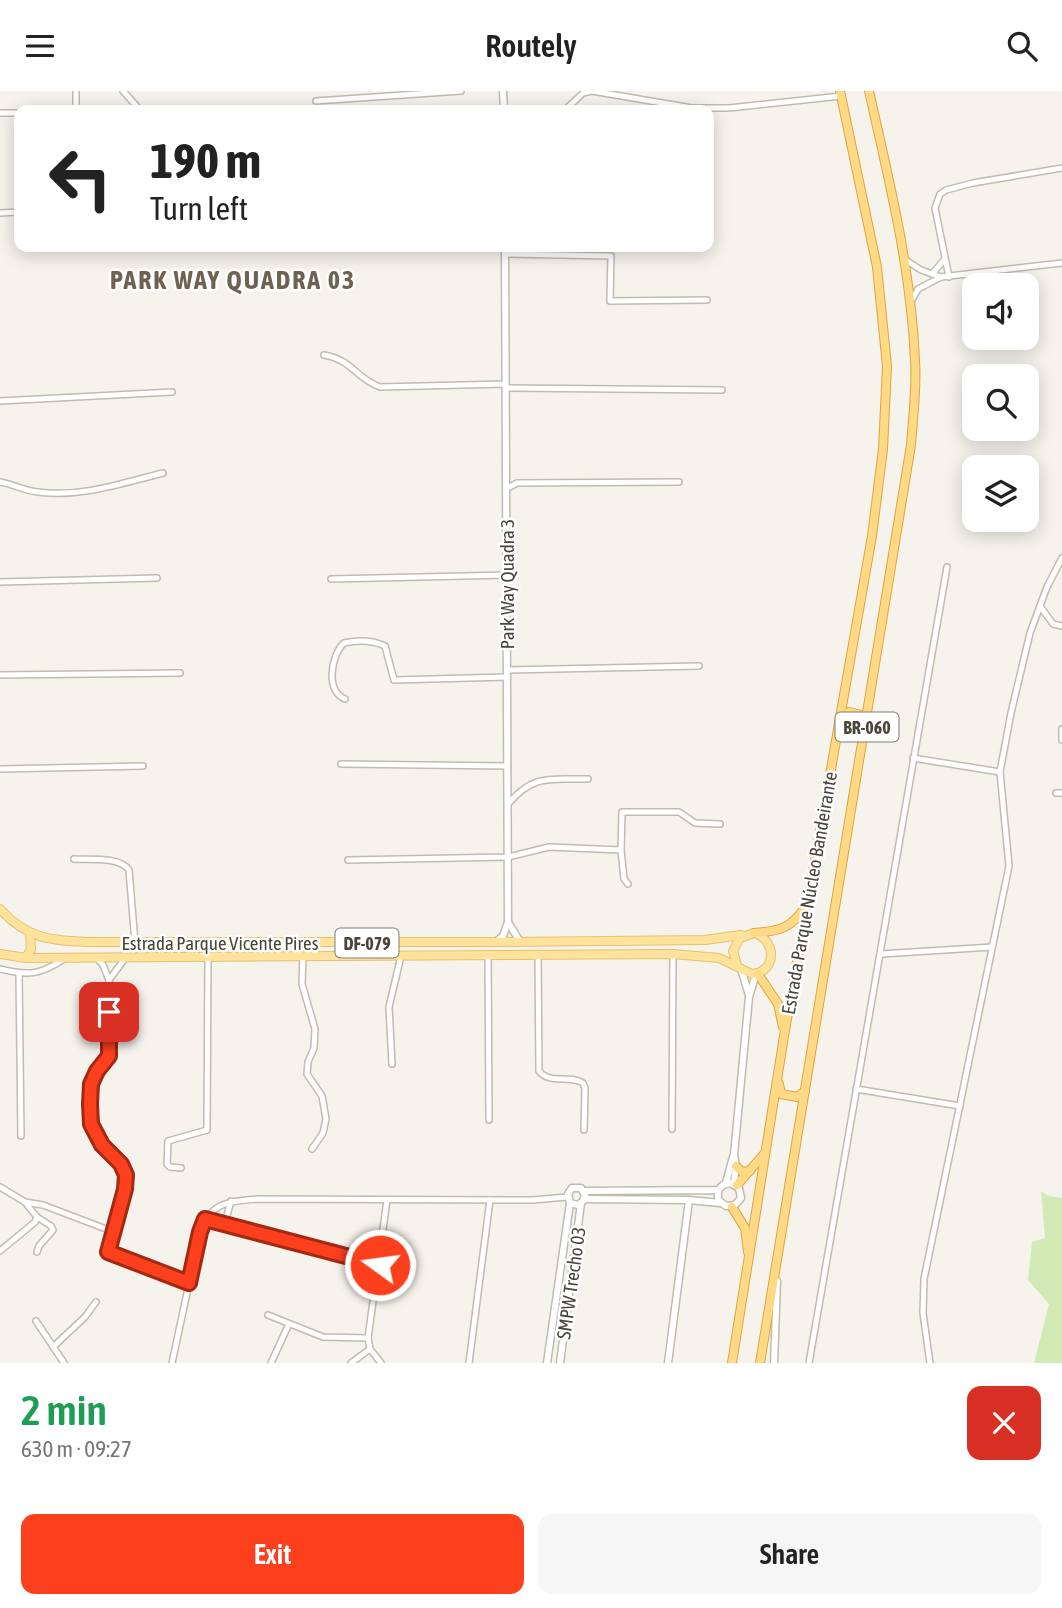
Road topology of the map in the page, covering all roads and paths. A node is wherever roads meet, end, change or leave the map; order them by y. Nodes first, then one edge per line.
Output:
1 (123, 91) edge
2 (461, 91) edge
3 (869, 91) edge
4 (841, 94) edge
5 (316, 100) dead end
6 (136, 105) edge
7 (569, 105) edge
8 (674, 105) edge
9 (714, 108) edge
10 (1062, 168) edge
11 (505, 252) edge
12 (540, 252) edge
13 (944, 257) junction
14 (904, 259) junction
15 (1062, 263) edge
16 (932, 274) junction
17 (941, 277) junction
18 (949, 277) junction
19 (707, 300) dead end
20 (911, 302) junction
21 (324, 355) dead end
22 (505, 386) junction
23 (722, 390) dead end
24 (172, 392) dead end
25 (0, 401) edge
26 (163, 473) dead end
27 (506, 477) junction
28 (0, 482) edge
29 (679, 482) dead end
30 (517, 483) junction
31 (506, 489) junction
32 (1062, 558) edge
33 (947, 567) dead end
34 (508, 575) junction
35 (157, 578) dead end
36 (331, 579) dead end
37 (0, 582) edge
38 (1040, 606) junction
39 (1062, 626) edge
40 (699, 666) dead end
41 (180, 673) dead end
42 (507, 673) junction
43 (0, 675) edge
44 (345, 699) dead end
45 (839, 724) junction
46 (867, 725) junction
47 (1062, 729) edge
48 (1062, 740) edge
49 (913, 758) junction
50 (341, 764) dead end
51 (143, 766) dead end
52 (508, 766) junction
53 (0, 769) edge
54 (1000, 772) junction
55 (588, 779) dead end
56 (508, 804) junction
57 (720, 824) dead end
58 (621, 850) junction
59 (508, 857) junction
60 (74, 859) dead end
61 (348, 860) dead end
62 (628, 884) dead end
63 (809, 903) junction
64 (0, 909) edge
65 (508, 922) junction
66 (30, 933) junction
67 (754, 933) junction
68 (744, 935) junction
69 (519, 940) junction
70 (496, 942) junction
71 (135, 943) junction
72 (330, 943) junction
73 (992, 947) junction
74 (0, 954) edge
75 (488, 954) junction
76 (538, 954) junction
77 (673, 954) junction
78 (881, 954) junction
79 (303, 956) junction
80 (401, 956) junction
81 (67, 957) junction
82 (96, 957) junction
83 (126, 957) junction
84 (208, 957) junction
85 (331, 957) junction
86 (26, 958) junction
87 (739, 967) junction
88 (0, 969) edge
89 (19, 974) junction
90 (757, 974) junction
91 (109, 980) junction
92 (749, 997) junction
93 (784, 1036) junction
94 (392, 1064) dead end
95 (779, 1077) junction
96 (856, 1089) junction
97 (805, 1091) junction
98 (960, 1106) junction
99 (489, 1120) dead end
100 (672, 1129) dead end
101 (584, 1130) dead end
102 (21, 1136) dead end
103 (312, 1150) dead end
104 (767, 1150) junction
105 (734, 1155) junction
106 (736, 1166) junction
107 (181, 1168) dead end
108 (750, 1171) junction
109 (732, 1184) junction
110 (0, 1187) edge
111 (718, 1190) junction
112 (584, 1191) junction
113 (387, 1200) junction
114 (491, 1200) junction
115 (569, 1200) junction
116 (690, 1200) junction
117 (231, 1201) junction
118 (583, 1201) junction
119 (25, 1202) junction
120 (720, 1203) junction
121 (732, 1207) junction
122 (37, 1217) junction
123 (205, 1219) junction
124 (224, 1226) junction
125 (114, 1232) junction
126 (0, 1251) edge
127 (37, 1252) dead end
128 (563, 1252) junction
129 (575, 1255) junction
130 (777, 1261) junction
131 (380, 1265) junction
132 (749, 1265) junction
133 (189, 1283) junction
134 (96, 1302) dead end
135 (268, 1315) dead end
136 (36, 1321) dead end
137 (289, 1324) junction
138 (368, 1338) junction
139 (53, 1347) junction
140 (370, 1349) junction
141 (548, 1351) junction
142 (562, 1352) junction
143 (64, 1363) edge
144 (172, 1363) edge
145 (271, 1363) edge
146 (351, 1363) edge
147 (380, 1363) edge
148 (468, 1363) edge
149 (547, 1363) edge
150 (560, 1363) edge
151 (668, 1363) edge
152 (732, 1363) edge
153 (760, 1363) edge
154 (774, 1363) edge
155 (809, 1363) edge
156 (930, 1363) edge

1 - 6 street
2 - 5 street
3 - 14 highway, Estrada Parque Núcleo Bandeirante / BR-060
4 - 9 street
4 - 45 highway, Estrada Parque Núcleo Bandeirante / BR-060
7 - 8 street
10 - 13 street
11 - 22 street, Park Way Quadra 3
12 - 19 street
13 - 16 street
13 - 18 street
14 - 16 street
14 - 20 highway, Estrada Parque Núcleo Bandeirante / BR-060
15 - 18 street
16 - 17 street
17 - 18 street
17 - 20 street
20 - 46 highway, Estrada Parque Núcleo Bandeirante / BR-060
21 - 22 street
22 - 23 street
22 - 27 street, Park Way Quadra 3
24 - 25 street
26 - 28 street
27 - 30 street
27 - 31 street, Park Way Quadra 3
29 - 30 street
30 - 31 street
31 - 34 street, Park Way Quadra 3
32 - 38 street
33 - 49 street
34 - 36 street
34 - 42 street, Park Way Quadra 3
35 - 37 street
38 - 39 street
38 - 54 street
40 - 42 street
41 - 43 street
42 - 44 street
42 - 52 street, Park Way Quadra 3
45 - 46 highway
45 - 63 highway, Estrada Parque Núcleo Bandeirante / BR-060
46 - 97 highway, Estrada Parque Núcleo Bandeirante / BR-060
47 - 48 street
49 - 54 street
49 - 78 street
50 - 52 street
51 - 53 street
52 - 56 street, Park Way Quadra 3
54 - 73 street
55 - 56 street
56 - 59 street, Park Way Quadra 3
57 - 58 street
58 - 59 street
58 - 62 street
59 - 61 street
59 - 65 street, Park Way Quadra 3
60 - 71 street
63 - 67 highway
63 - 93 highway, Estrada Parque Núcleo Bandeirante / BR-060
64 - 66 main road, Estrada Parque Vicente Pires / DF-079
65 - 69 street
65 - 70 street
66 - 71 main road, Estrada Parque Vicente Pires / DF-079
66 - 86 main road
67 - 68 main road, Estrada Parque Vicente Pires / DF-079
67 - 90 main road
68 - 69 main road, Estrada Parque Vicente Pires / DF-079
68 - 87 main road
69 - 70 main road, Estrada Parque Vicente Pires / DF-079
70 - 72 main road, Estrada Parque Vicente Pires / DF-079
71 - 72 main road, Estrada Parque Vicente Pires / DF-079
72 - 85 main road
73 - 78 street
73 - 98 street
74 - 86 main road, Estrada Parque Vicente Pires / DF-079
75 - 76 main road, Estrada Parque Vicente Pires / DF-079
75 - 80 main road, Estrada Parque Vicente Pires / DF-079
75 - 99 street
76 - 77 main road, Estrada Parque Vicente Pires / DF-079
76 - 101 street
77 - 87 main road, Estrada Parque Vicente Pires / DF-079
77 - 100 street
78 - 96 street
79 - 84 main road, Estrada Parque Vicente Pires / DF-079
79 - 85 main road, Estrada Parque Vicente Pires / DF-079
79 - 103 street
80 - 85 main road, Estrada Parque Vicente Pires / DF-079
80 - 94 street
81 - 82 main road, Estrada Parque Vicente Pires / DF-079
81 - 86 main road, Estrada Parque Vicente Pires / DF-079
81 - 89 street
82 - 83 main road, Estrada Parque Vicente Pires / DF-079
82 - 91 street
83 - 84 main road, Estrada Parque Vicente Pires / DF-079
83 - 91 street
84 - 107 street
87 - 90 main road, Estrada Parque Vicente Pires / DF-079
87 - 92 street
88 - 89 street
89 - 102 street
90 - 92 street
90 - 93 highway
91 - 125 street
92 - 105 street
93 - 95 highway, Estrada Parque Núcleo Bandeirante / BR-060
95 - 97 highway
95 - 104 highway, Estrada Parque Núcleo Bandeirante / BR-060
96 - 98 street
96 - 155 street
97 - 130 highway, Estrada Parque Núcleo Bandeirante / BR-060
98 - 156 street
104 - 108 highway
104 - 132 highway, Estrada Parque Núcleo Bandeirante / BR-060
105 - 106 street
105 - 109 street
106 - 108 highway
106 - 109 street
108 - 109 highway
109 - 111 street
109 - 121 street
110 - 119 street
111 - 112 street
111 - 120 street
112 - 115 street
112 - 118 street
113 - 114 street
113 - 117 street
113 - 131 street
114 - 115 street
114 - 148 street
115 - 118 street
115 - 128 street
116 - 118 street
116 - 120 street
116 - 151 street
117 - 123 street
117 - 124 street
118 - 129 street, SMPW Trecho 03
119 - 122 street
119 - 125 street
120 - 121 street
121 - 132 highway
122 - 126 street
122 - 127 street
123 - 124 street
123 - 133 street
124 - 131 street
125 - 133 street
128 - 129 street
128 - 141 street
129 - 142 street, SMPW Trecho 03
130 - 153 highway, Estrada Parque Núcleo Bandeirante / BR-060
130 - 154 street
131 - 138 street
132 - 152 highway, Estrada Parque Núcleo Bandeirante / BR-060
133 - 144 street
134 - 139 street
135 - 137 street
136 - 139 street
137 - 138 street
137 - 145 street
138 - 140 street
139 - 143 street
140 - 146 street
140 - 147 street
141 - 142 street
141 - 149 street
142 - 150 street, SMPW Trecho 03

